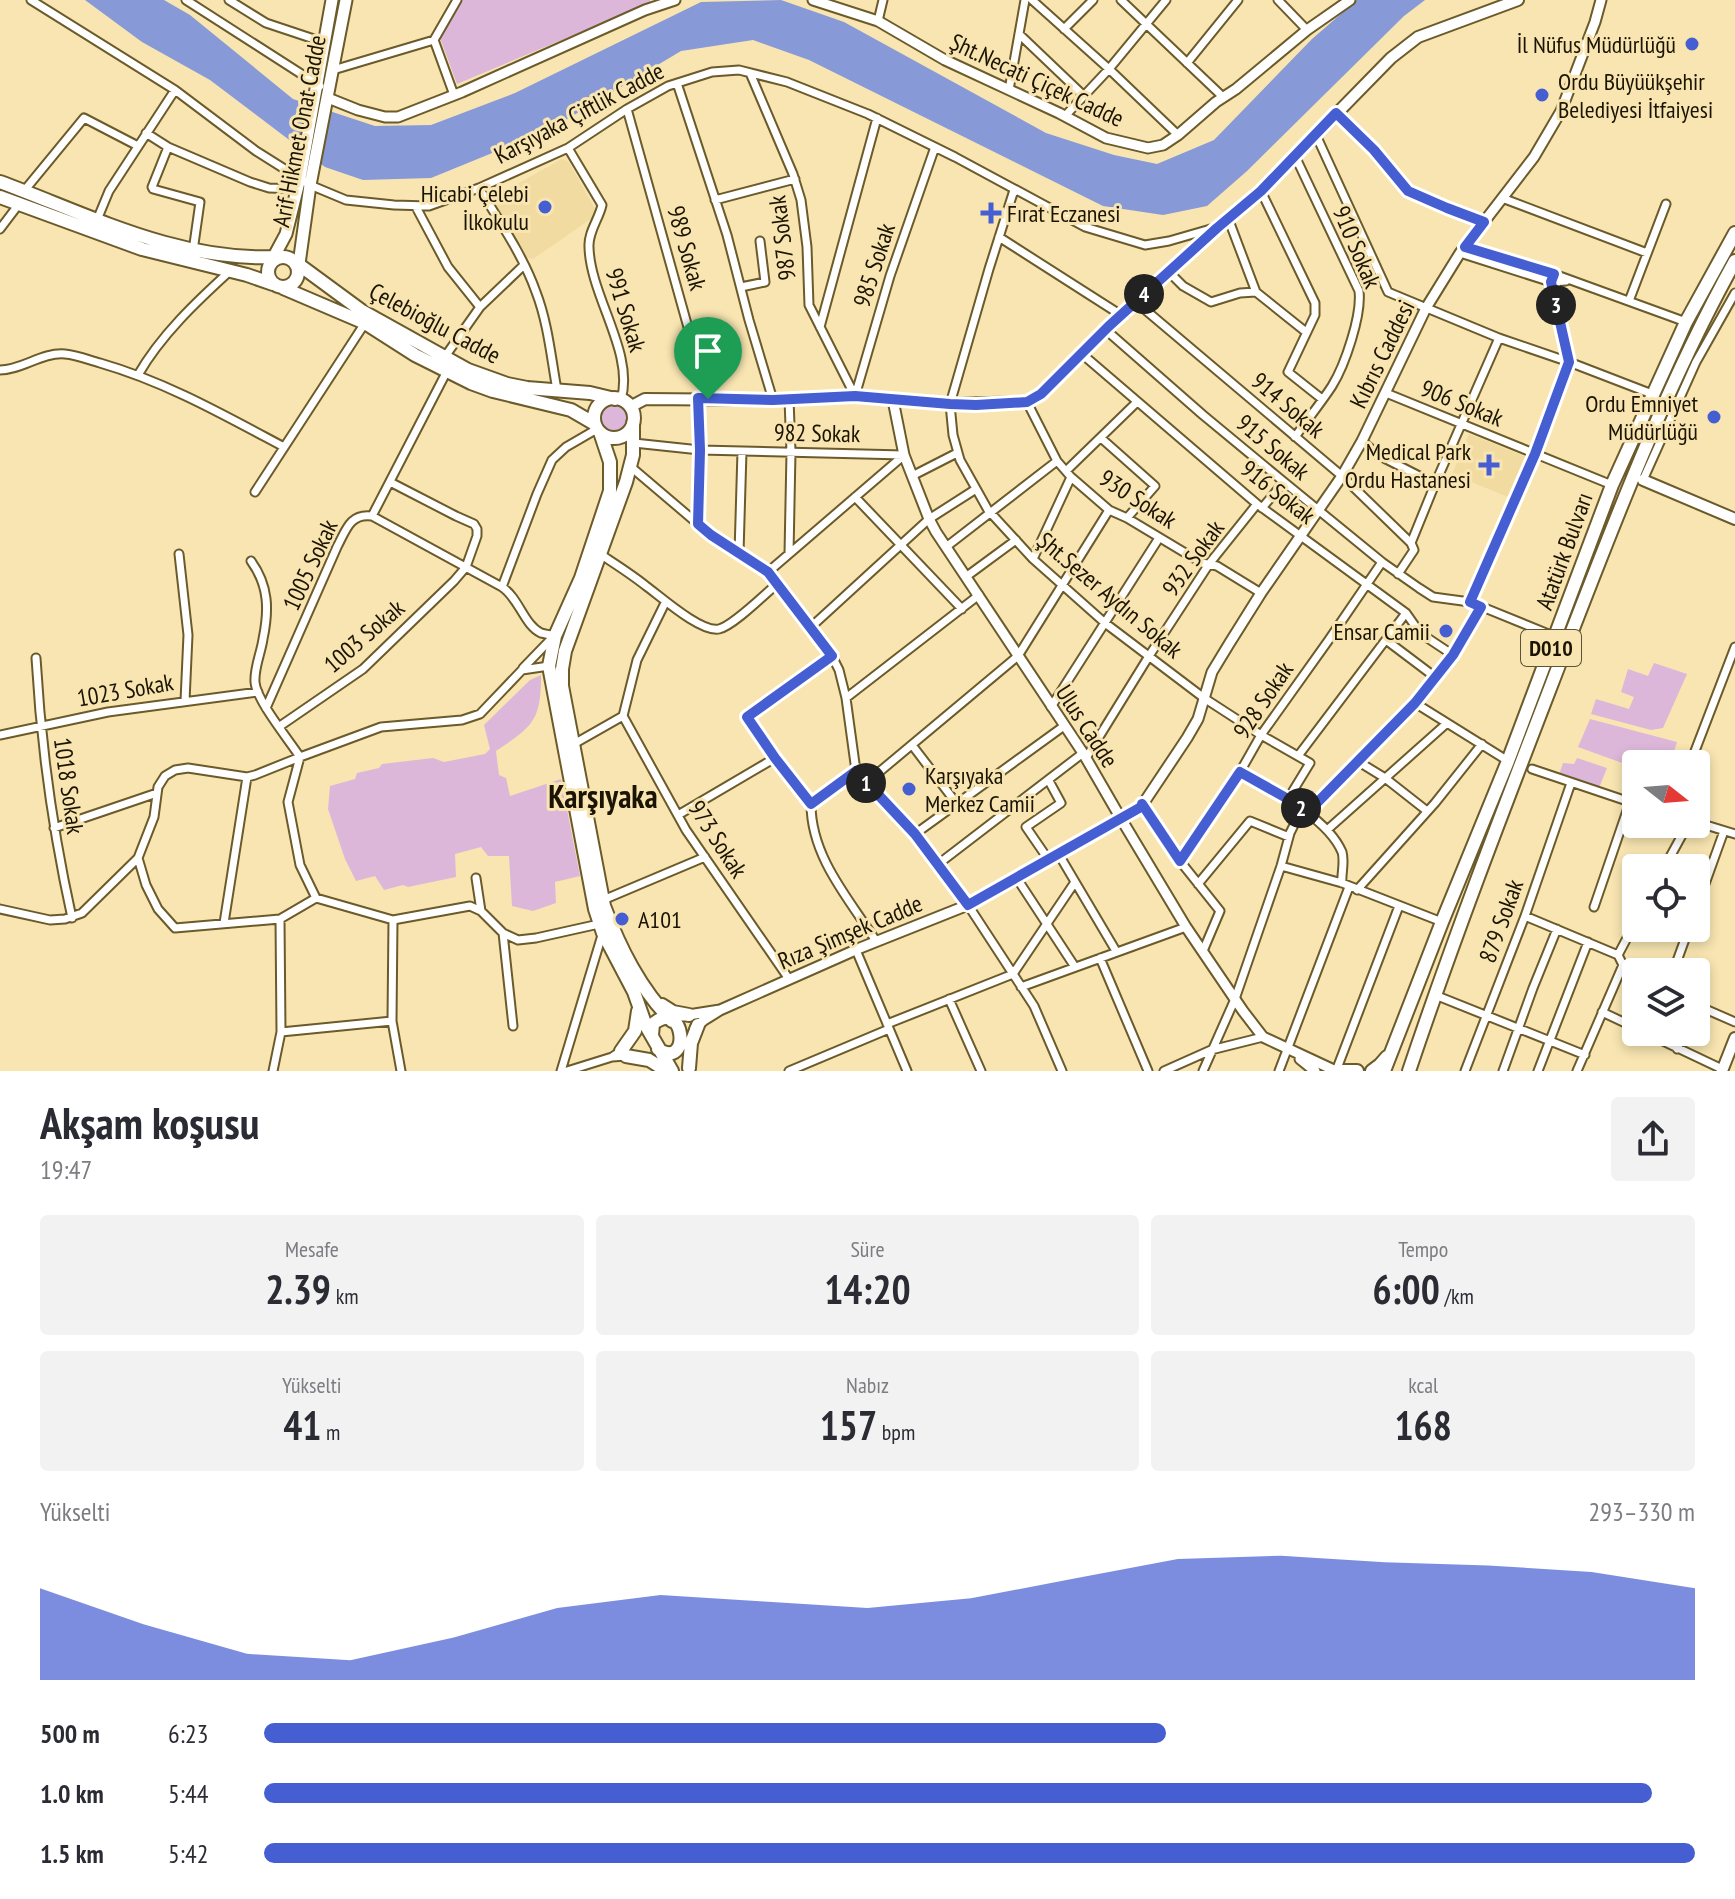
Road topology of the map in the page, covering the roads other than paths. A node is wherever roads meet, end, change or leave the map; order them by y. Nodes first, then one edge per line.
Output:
1 (31, 0) edge
2 (186, 0) edge
3 (229, 0) edge
4 (332, 0) edge
5 (346, 0) edge
6 (457, 0) edge
7 (675, 0) edge
8 (813, 0) edge
9 (883, 0) edge
10 (1025, 0) edge
11 (1032, 0) edge
12 (1093, 0) edge
13 (1121, 0) edge
14 (1166, 0) edge
15 (1238, 0) edge
16 (1278, 0) edge
17 (1350, 0) edge
18 (1518, 0) edge
19 (1601, 0) edge
20 (1607, 0) edge
21 (878, 21) junction
22 (1595, 22) junction
23 (1146, 25) junction
24 (1064, 29) junction
25 (1307, 30) junction
26 (1019, 34) junction
27 (434, 40) junction
28 (323, 42) junction
29 (1187, 63) junction
30 (1109, 69) junction
31 (333, 70) junction
32 (750, 73) junction
33 (677, 83) junction
34 (318, 84) junction
35 (175, 90) junction
36 (1009, 90) junction
37 (454, 95) junction
38 (1084, 96) junction
39 (1223, 97) junction
40 (323, 102) junction
41 (627, 109) junction
42 (1336, 113) junction
43 (1065, 116) junction
44 (877, 118) junction
45 (146, 133) junction
46 (1178, 135) junction
47 (1316, 135) junction
48 (138, 146) junction
49 (168, 147) junction
50 (935, 147) junction
51 (568, 148) junction
52 (1295, 156) junction
53 (305, 178) junction
54 (795, 179) junction
55 (0, 182) edge
56 (479, 188) junction
57 (1014, 190) junction
58 (1261, 191) junction
59 (0, 197) edge
60 (22, 197) junction
61 (1502, 198) junction
62 (715, 200) junction
63 (1666, 204) dead end
64 (416, 207) junction
65 (1228, 218) junction
66 (97, 220) junction
67 (1484, 222) junction
68 (1217, 228) junction
69 (0, 229) edge
70 (1735, 233) edge
71 (999, 237) junction
72 (760, 241) dead end
73 (1462, 250) junction
74 (193, 251) junction
75 (1647, 253) junction
76 (275, 259) junction
77 (1735, 261) edge
78 (524, 265) junction
79 (297, 266) junction
80 (230, 271) junction
81 (1169, 272) junction
82 (1552, 278) junction
83 (278, 286) junction
84 (741, 287) junction
85 (1718, 291) junction
86 (1256, 292) junction
87 (1734, 298) edge
88 (1629, 301) junction
89 (1136, 302) junction
90 (480, 307) junction
91 (1426, 308) junction
92 (1121, 315) junction
93 (1686, 322) junction
94 (365, 323) junction
95 (820, 327) junction
96 (1106, 330) junction
97 (1306, 332) junction
98 (1499, 338) junction
99 (1082, 354) junction
100 (1569, 362) junction
101 (446, 364) junction
102 (0, 370) edge
103 (138, 375) junction
104 (557, 390) junction
105 (1386, 393) junction
106 (1652, 394) junction
107 (855, 396) junction
108 (703, 398) junction
109 (789, 399) junction
110 (1322, 399) junction
111 (773, 400) junction
112 (893, 400) junction
113 (622, 402) junction
114 (1027, 402) junction
115 (1137, 402) junction
116 (950, 404) junction
117 (633, 423) junction
118 (1461, 423) junction
119 (597, 428) junction
120 (1295, 437) junction
121 (1101, 438) junction
122 (1362, 441) junction
123 (634, 443) junction
124 (284, 447) junction
125 (700, 450) junction
126 (742, 451) junction
127 (791, 452) junction
128 (957, 453) junction
129 (1535, 454) junction
130 (904, 455) junction
131 (1057, 461) junction
132 (631, 467) junction
133 (1068, 474) junction
134 (912, 476) junction
135 (1342, 476) junction
136 (1643, 480) joint
137 (390, 482) junction
138 (1284, 482) junction
139 (1435, 484) junction
140 (1612, 485) junction
141 (976, 489) junction
142 (255, 492) dead end
143 (855, 497) junction
144 (1260, 506) junction
145 (1109, 510) junction
146 (1319, 510) junction
147 (990, 512) junction
148 (372, 516) junction
149 (1127, 518) junction
150 (929, 519) junction
151 (1735, 519) edge
152 (698, 524) junction
153 (1300, 536) junction
154 (1159, 538) junction
155 (1016, 540) junction
156 (1411, 543) junction
157 (900, 546) junction
158 (946, 547) junction
159 (739, 553) junction
160 (179, 554) dead end
161 (600, 554) junction
162 (789, 554) junction
163 (1033, 559) junction
164 (251, 561) dead end
165 (1382, 562) junction
166 (1209, 564) junction
167 (466, 567) junction
168 (768, 572) junction
169 (1398, 574) junction
170 (967, 576) junction
171 (777, 584) junction
172 (1366, 585) junction
173 (1062, 586) junction
174 (502, 587) junction
175 (1261, 593) junction
176 (979, 595) junction
177 (1470, 602) junction
178 (665, 603) junction
179 (1481, 607) junction
180 (962, 609) junction
181 (1406, 613) junction
182 (1105, 623) junction
183 (811, 627) junction
184 (555, 636) junction
185 (1556, 637) junction
186 (1386, 640) junction
187 (1735, 647) edge
188 (1453, 655) junction
189 (832, 656) junction
190 (1018, 656) junction
191 (1149, 656) junction
192 (36, 658) dead end
193 (1732, 665) edge
194 (549, 666) junction
195 (522, 670) junction
196 (1435, 677) junction
197 (258, 692) junction
198 (846, 698) junction
199 (1204, 698) junction
200 (185, 701) junction
201 (1415, 703) junction
202 (1051, 707) junction
203 (266, 708) junction
204 (623, 716) junction
205 (1446, 724) junction
206 (40, 726) junction
207 (280, 726) junction
208 (1064, 726) junction
209 (0, 735) edge
210 (1261, 735) junction
211 (1482, 744) junction
212 (572, 745) junction
213 (912, 745) junction
214 (1696, 750) edge
215 (1085, 756) junction
216 (1298, 756) junction
217 (300, 757) junction
218 (775, 758) junction
219 (1508, 761) junction
220 (1359, 762) junction
221 (1532, 769) dead end
222 (856, 771) junction
223 (1240, 772) junction
224 (247, 777) junction
225 (1385, 778) junction
226 (1049, 781) junction
227 (866, 783) junction
228 (1571, 783) junction
229 (157, 793) junction
230 (1288, 799) junction
231 (1622, 799) edge
232 (811, 804) junction
233 (957, 804) junction
234 (1142, 804) junction
235 (1304, 811) junction
236 (1427, 811) junction
237 (678, 815) junction
238 (1120, 817) junction
239 (1710, 826) edge
240 (54, 828) junction
241 (1327, 830) junction
242 (1724, 831) junction
243 (1622, 832) edge
244 (915, 834) junction
245 (1735, 834) edge
246 (1289, 837) junction
247 (1058, 853) junction
248 (705, 857) junction
249 (138, 858) junction
250 (1048, 859) junction
251 (1180, 861) junction
252 (937, 865) junction
253 (1281, 866) junction
254 (1710, 870) edge
255 (1016, 877) junction
256 (476, 878) dead end
257 (1075, 882) junction
258 (1198, 884) junction
259 (1350, 887) junction
260 (316, 898) junction
261 (603, 900) junction
262 (968, 905) junction
263 (1399, 906) junction
264 (1594, 907) dead end
265 (0, 909) edge
266 (481, 911) junction
267 (1525, 916) junction
268 (72, 918) junction
269 (280, 919) junction
270 (393, 920) junction
271 (1442, 922) junction
272 (224, 923) junction
273 (1046, 924) junction
274 (1186, 927) junction
275 (601, 929) junction
276 (1557, 929) junction
277 (503, 933) junction
278 (876, 941) junction
279 (1588, 942) junction
280 (1625, 942) edge
281 (856, 950) junction
282 (1116, 951) junction
283 (1203, 951) junction
284 (1618, 955) junction
285 (1100, 958) junction
286 (1622, 963) edge
287 (1075, 967) junction
288 (1622, 967) edge
289 (1013, 974) junction
290 (789, 979) junction
291 (1021, 987) junction
292 (650, 994) junction
293 (1434, 995) junction
294 (949, 999) junction
295 (1235, 999) junction
296 (639, 1004) junction
297 (720, 1010) junction
298 (1602, 1012) junction
299 (1710, 1012) edge
300 (689, 1015) junction
301 (1486, 1016) junction
302 (392, 1021) junction
303 (1622, 1021) edge
304 (1735, 1022) edge
305 (698, 1025) junction
306 (513, 1026) dead end
307 (888, 1026) junction
308 (1518, 1028) junction
309 (281, 1032) junction
310 (665, 1036) junction
311 (1263, 1037) junction
312 (1735, 1038) edge
313 (1550, 1042) junction
314 (1671, 1046) edge
315 (1678, 1046) edge
316 (1394, 1048) junction
317 (1288, 1049) junction
318 (1677, 1049) junction
319 (1211, 1050) junction
320 (620, 1054) junction
321 (1585, 1055) junction
322 (690, 1070) edge
323 (1722, 1070) edge
324 (273, 1071) edge
325 (401, 1071) edge
326 (564, 1071) edge
327 (669, 1071) edge
328 (789, 1071) edge
329 (907, 1071) edge
330 (981, 1071) edge
331 (1062, 1071) edge
332 (1148, 1071) edge
333 (1164, 1071) edge
334 (1203, 1071) edge
335 (1279, 1071) edge
336 (1315, 1071) edge
337 (1338, 1071) edge
338 (1357, 1071) edge
339 (1372, 1071) edge
340 (1384, 1071) edge
341 (1409, 1071) edge
342 (1465, 1071) edge
343 (1503, 1071) edge
344 (1538, 1071) edge
345 (1577, 1071) edge

1 - 35 street, Karşıyaka Çiftlik Cadde
2 - 34 street
3 - 28 street
4 - 28 main road, Arif Hikmet Onat Cadde
5 - 31 main road, Arif Hikmet Onat Cadde
6 - 27 street
7 - 37 street
8 - 21 street, Şht.Necati Çiçek Cadde
9 - 21 street
10 - 26 street
11 - 24 street
12 - 24 street
13 - 23 street
14 - 23 street
15 - 29 street
16 - 25 street
17 - 25 street, Şht.Necati Çiçek Cadde
18 - 42 main road
19 - 22 street, Kıbrıs Caddesi
20 - 22 street, Kıbrıs Caddesi
21 - 36 street, Şht.Necati Çiçek Cadde
22 - 61 street, Kıbrıs Caddesi
23 - 29 street
23 - 30 street
24 - 30 street
25 - 39 street, Şht.Necati Çiçek Cadde
26 - 36 street
26 - 38 street
27 - 31 street
27 - 37 street
28 - 34 main road, Arif Hikmet Onat Cadde
29 - 39 street
30 - 38 street
30 - 46 street
31 - 40 main road, Arif Hikmet Onat Cadde
32 - 33 street, Karşıyaka Çiftlik Cadde
32 - 44 street, Karşıyaka Çiftlik Cadde
32 - 54 street, 987 Sokak
33 - 41 street, Karşıyaka Çiftlik Cadde
33 - 62 street
34 - 40 main road, Arif Hikmet Onat Cadde
35 - 45 street
35 - 53 street, Karşıyaka Çiftlik Cadde
36 - 43 street, Şht.Necati Çiçek Cadde
37 - 40 street
38 - 43 street
39 - 46 street, Şht.Necati Çiçek Cadde
40 - 53 main road, Arif Hikmet Onat Cadde
41 - 51 street, Karşıyaka Çiftlik Cadde
41 - 108 street, 989 Sokak
42 - 47 main road
42 - 67 street
43 - 46 street, Şht.Necati Çiçek Cadde
44 - 50 street, Karşıyaka Çiftlik Cadde
44 - 95 street
45 - 48 street
45 - 49 street
47 - 52 main road
47 - 91 street
48 - 60 street
48 - 66 street
49 - 53 street
49 - 74 street
50 - 57 street, Karşıyaka Çiftlik Cadde
50 - 107 street, 985 Sokak
51 - 56 street, Karşıyaka Çiftlik Cadde
51 - 113 street, 991 Sokak
52 - 58 main road
52 - 110 street, 910 Sokak
53 - 64 street, Karşıyaka Çiftlik Cadde
53 - 76 main road, Arif Hikmet Onat Cadde
53 - 79 main road, Arif Hikmet Onat Cadde
54 - 62 street
54 - 95 street, 987 Sokak
55 - 60 highway, Çelebioğlu Cadde
56 - 64 street, Karşıyaka Çiftlik Cadde
56 - 78 street
57 - 68 street, Karşıyaka Çiftlik Cadde
57 - 71 street
58 - 65 main road
58 - 97 street
59 - 60 highway, Çelebioğlu Cadde
60 - 66 highway, Çelebioğlu Cadde
60 - 69 street
60 - 80 highway, Çelebioğlu Cadde
61 - 67 street, Kıbrıs Caddesi
61 - 75 street
62 - 84 street
63 - 75 street
64 - 90 street
65 - 68 main road
65 - 86 street
66 - 74 highway, Çelebioğlu Cadde
67 - 73 street, Kıbrıs Caddesi
68 - 81 main road
70 - 93 highway, Atatürk Bulvarı / D010
71 - 92 street
71 - 116 street
72 - 84 street
73 - 82 street
73 - 91 street, Kıbrıs Caddesi
74 - 76 highway, Çelebioğlu Cadde
75 - 88 street
76 - 79 highway
76 - 83 highway
77 - 85 highway, Atatürk Bulvarı / D010
78 - 90 street, 1005 Sokak
78 - 104 street
79 - 83 highway
79 - 101 highway, Çelebioğlu Cadde
80 - 83 highway, Çelebioğlu Cadde
80 - 103 street
81 - 86 street
81 - 89 main road
82 - 88 street
82 - 100 street
83 - 94 highway, Çelebioğlu Cadde
84 - 111 street
85 - 87 street
85 - 293 highway, Atatürk Bulvarı / D010
86 - 97 street
87 - 136 street
88 - 93 street
89 - 92 main road
89 - 120 street, 914 Sokak
90 - 101 street, 1005 Sokak
91 - 98 street
91 - 105 street, Kıbrıs Caddesi
92 - 96 main road
93 - 106 highway, Atatürk Bulvarı / D010
94 - 101 highway, Çelebioğlu Cadde
94 - 124 street
95 - 107 street, 987 Sokak
96 - 99 main road
96 - 138 street, 915 Sokak
97 - 110 street
98 - 100 street
98 - 118 street
99 - 114 main road
99 - 115 street, 916 Sokak
100 - 106 street
100 - 129 street
101 - 104 highway, Çelebioğlu Cadde
101 - 119 highway, Çelebioğlu Cadde
101 - 137 street, 1005 Sokak
102 - 103 street
103 - 124 street
104 - 113 highway, Çelebioğlu Cadde
105 - 118 street, 906 Sokak
105 - 122 street, Kıbrıs Caddesi
106 - 140 highway, Atatürk Bulvarı / D010
107 - 109 main road
107 - 112 main road
108 - 111 main road
108 - 113 main road
108 - 125 street, 989 Sokak
109 - 111 main road
109 - 127 street
110 - 120 street, 910 Sokak
112 - 116 main road
112 - 130 street, Ulus Cadde
113 - 117 highway
113 - 119 highway
114 - 116 main road
114 - 131 street, 930 Sokak
115 - 121 street
115 - 144 street, 916 Sokak
116 - 128 street, Şht.Sezer Aydın Sokak
117 - 119 highway
117 - 123 highway
118 - 129 street, 906 Sokak
118 - 139 street
119 - 174 street
119 - 184 highway
120 - 135 street, 914 Sokak
121 - 133 street
121 - 149 street
122 - 135 street, Kıbrıs Caddesi
122 - 139 street
123 - 125 street, 982 Sokak
123 - 132 highway
124 - 142 street
125 - 126 street, 982 Sokak
125 - 152 street, 989 Sokak
126 - 127 street, 982 Sokak
126 - 159 street
127 - 130 street, 982 Sokak
127 - 162 street
128 - 134 street
128 - 141 street, Şht.Sezer Aydın Sokak
129 - 140 street, 906 Sokak
129 - 177 street
130 - 134 street, Ulus Cadde
130 - 143 street
131 - 133 street, 930 Sokak
131 - 147 street
132 - 152 street
132 - 161 highway
133 - 145 street, 930 Sokak
133 - 163 street
134 - 150 street, Ulus Cadde
135 - 146 street, Kıbrıs Caddesi
135 - 156 street, 914 Sokak
136 - 151 main road
137 - 148 street, 1005 Sokak
137 - 167 street
138 - 144 street, 932 Sokak
138 - 146 street, 915 Sokak
139 - 156 street
140 - 185 highway, Atatürk Bulvarı / D010
141 - 147 street, Şht.Sezer Aydın Sokak
141 - 150 street
143 - 157 street
143 - 162 street
144 - 153 street, 916 Sokak
144 - 166 street, 932 Sokak
145 - 149 street, 930 Sokak
145 - 173 street
146 - 153 street, Kıbrıs Caddesi
146 - 165 street, 915 Sokak
147 - 155 street, Şht.Sezer Aydın Sokak
147 - 158 street
148 - 167 street
148 - 203 street, 1005 Sokak
149 - 154 street, 930 Sokak
150 - 157 street
150 - 158 street, Ulus Cadde
152 - 159 street
153 - 172 street, 916 Sokak
153 - 175 street, Kıbrıs Caddesi
154 - 166 street, 930 Sokak
154 - 182 street
155 - 163 street, Şht.Sezer Aydın Sokak
155 - 170 street
156 - 169 street
157 - 180 street
157 - 183 street
158 - 170 street, Ulus Cadde
159 - 168 street
160 - 200 street
161 - 178 street
161 - 212 highway
162 - 168 street
163 - 173 street, Şht.Sezer Aydın Sokak
164 - 197 street
165 - 169 street, 915 Sokak
165 - 172 street, 928 Sokak
166 - 175 street, 930 Sokak
166 - 191 street, 932 Sokak
167 - 174 street
167 - 207 street, 1003 Sokak
168 - 171 street
169 - 177 street, 915 Sokak
170 - 176 street, Ulus Cadde
171 - 178 street
171 - 183 street
172 - 181 street, 916 Sokak
172 - 210 street, 928 Sokak
173 - 182 street, Şht.Sezer Aydın Sokak
173 - 190 street
174 - 184 street
175 - 199 street, Kıbrıs Caddesi
176 - 180 street
176 - 190 street, Ulus Cadde
177 - 179 street, 915 Sokak
178 - 204 street
179 - 185 street, 915 Sokak
179 - 188 street
180 - 198 street
181 - 186 street
181 - 188 street, 916 Sokak
182 - 191 street, Şht.Sezer Aydın Sokak
182 - 202 street
183 - 189 street
184 - 194 highway
184 - 195 street
185 - 219 highway, Atatürk Bulvarı / D010
186 - 196 street
186 - 216 street
187 - 193 street
188 - 196 street
189 - 198 street
189 - 218 street
190 - 202 street, Ulus Cadde
190 - 213 street
191 - 199 street, Şht.Sezer Aydın Sokak
191 - 215 street, 932 Sokak
192 - 206 street, 1018 Sokak
193 - 214 street
194 - 195 street
194 - 275 highway
195 - 217 street
196 - 201 street
197 - 200 street, 1023 Sokak
197 - 203 street
198 - 222 street
199 - 210 street, Şht.Sezer Aydın Sokak
199 - 234 street, Kıbrıs Caddesi
200 - 206 street, 1023 Sokak
201 - 205 street
201 - 220 street
202 - 208 street, Ulus Cadde
203 - 207 street
204 - 212 street
204 - 237 street, 973 Sokak
205 - 211 street
205 - 225 street
206 - 209 street, 1023 Sokak
206 - 240 street, 1018 Sokak
207 - 217 street
208 - 215 street, Ulus Cadde
208 - 233 street
210 - 216 street, Şht.Sezer Aydın Sokak
210 - 223 street, 928 Sokak
211 - 219 street
211 - 236 street
212 - 261 highway
213 - 227 street
213 - 233 street
215 - 226 street, 932 Sokak
215 - 238 street, Ulus Cadde
216 - 230 street, Şht.Sezer Aydın Sokak
217 - 224 street
217 - 260 street
218 - 232 street
218 - 237 street
219 - 271 highway, Atatürk Bulvarı / D010
220 - 225 street
220 - 235 street
221 - 228 street
222 - 227 street
222 - 232 street
223 - 230 street
223 - 251 street, 928 Sokak
224 - 229 street
224 - 272 street
225 - 236 street
225 - 241 street
226 - 250 street
226 - 252 street, 932 Sokak
227 - 244 street
228 - 231 street
228 - 267 street, 879 Sokak
229 - 240 street
229 - 249 street
230 - 235 street
232 - 278 street
233 - 244 street
234 - 238 street, Kıbrıs Caddesi
234 - 251 street
235 - 241 street
235 - 246 street
236 - 259 street
237 - 248 street, 973 Sokak
238 - 247 street, Rıza Şimşek Cadde
238 - 274 street, Ulus Cadde
239 - 242 street
240 - 268 street, 1018 Sokak
241 - 259 street
242 - 245 street
242 - 254 street
243 - 264 street
244 - 252 street
246 - 253 street
246 - 258 street
247 - 250 street, Rıza Şimşek Cadde
247 - 257 street
248 - 261 street
248 - 290 street, 973 Sokak
249 - 268 street
249 - 272 street
250 - 255 street, Rıza Şimşek Cadde
251 - 258 street
252 - 262 street
253 - 259 street
253 - 295 street
255 - 262 street, Rıza Şimşek Cadde
255 - 273 street
256 - 266 street
257 - 273 street
257 - 282 street
258 - 283 street
259 - 263 street
259 - 317 street
260 - 269 street
260 - 270 street
261 - 292 highway
262 - 278 street, Rıza Şimşek Cadde
262 - 289 street
263 - 271 street
263 - 337 street
265 - 268 street
266 - 270 street
266 - 277 street
267 - 276 street
267 - 301 street, 879 Sokak
269 - 272 street
269 - 309 street
270 - 302 street
271 - 316 highway, Atatürk Bulvarı / D010
273 - 287 street
273 - 289 street
274 - 282 street
274 - 283 street, Ulus Cadde
275 - 277 street
275 - 296 highway
275 - 326 street
276 - 279 street
276 - 308 street
277 - 306 street
278 - 281 street, Rıza Şimşek Cadde
279 - 284 street
279 - 313 street
280 - 284 street
281 - 290 street, Rıza Şimşek Cadde
281 - 307 street
282 - 285 street
283 - 295 street, Ulus Cadde
284 - 286 street
285 - 287 street
285 - 332 street
287 - 291 street
288 - 298 street
289 - 291 street
289 - 294 street
290 - 297 street, Rıza Şimşek Cadde
291 - 331 street
292 - 300 highway
292 - 310 highway
293 - 301 street
293 - 341 highway, Atatürk Bulvarı / D010
294 - 307 street
294 - 330 street
295 - 311 street, Ulus Cadde
295 - 319 street
296 - 310 highway
296 - 320 highway
297 - 300 street, Rıza Şimşek Cadde
297 - 305 street, Rıza Şimşek Cadde
298 - 303 street
298 - 321 street
299 - 304 street
300 - 310 street, Rıza Şimşek Cadde
301 - 308 street
301 - 342 street, 879 Sokak
302 - 309 street
302 - 325 street
305 - 310 street, Rıza Şimşek Cadde
305 - 322 highway
307 - 328 street
307 - 329 street
308 - 313 street
308 - 343 street
309 - 324 street
310 - 320 street
310 - 320 street
310 - 322 highway
310 - 327 highway
311 - 317 street, Ulus Cadde
311 - 319 street
312 - 323 main road
313 - 321 street
313 - 344 street
314 - 318 street
315 - 318 street
316 - 339 highway
316 - 340 highway, Atatürk Bulvarı / D010
317 - 335 street
317 - 336 street, Ulus Cadde
317 - 337 street, Ulus Cadde
318 - 323 street
319 - 333 street
319 - 334 street
320 - 326 street
320 - 327 highway
321 - 345 street
337 - 338 highway

